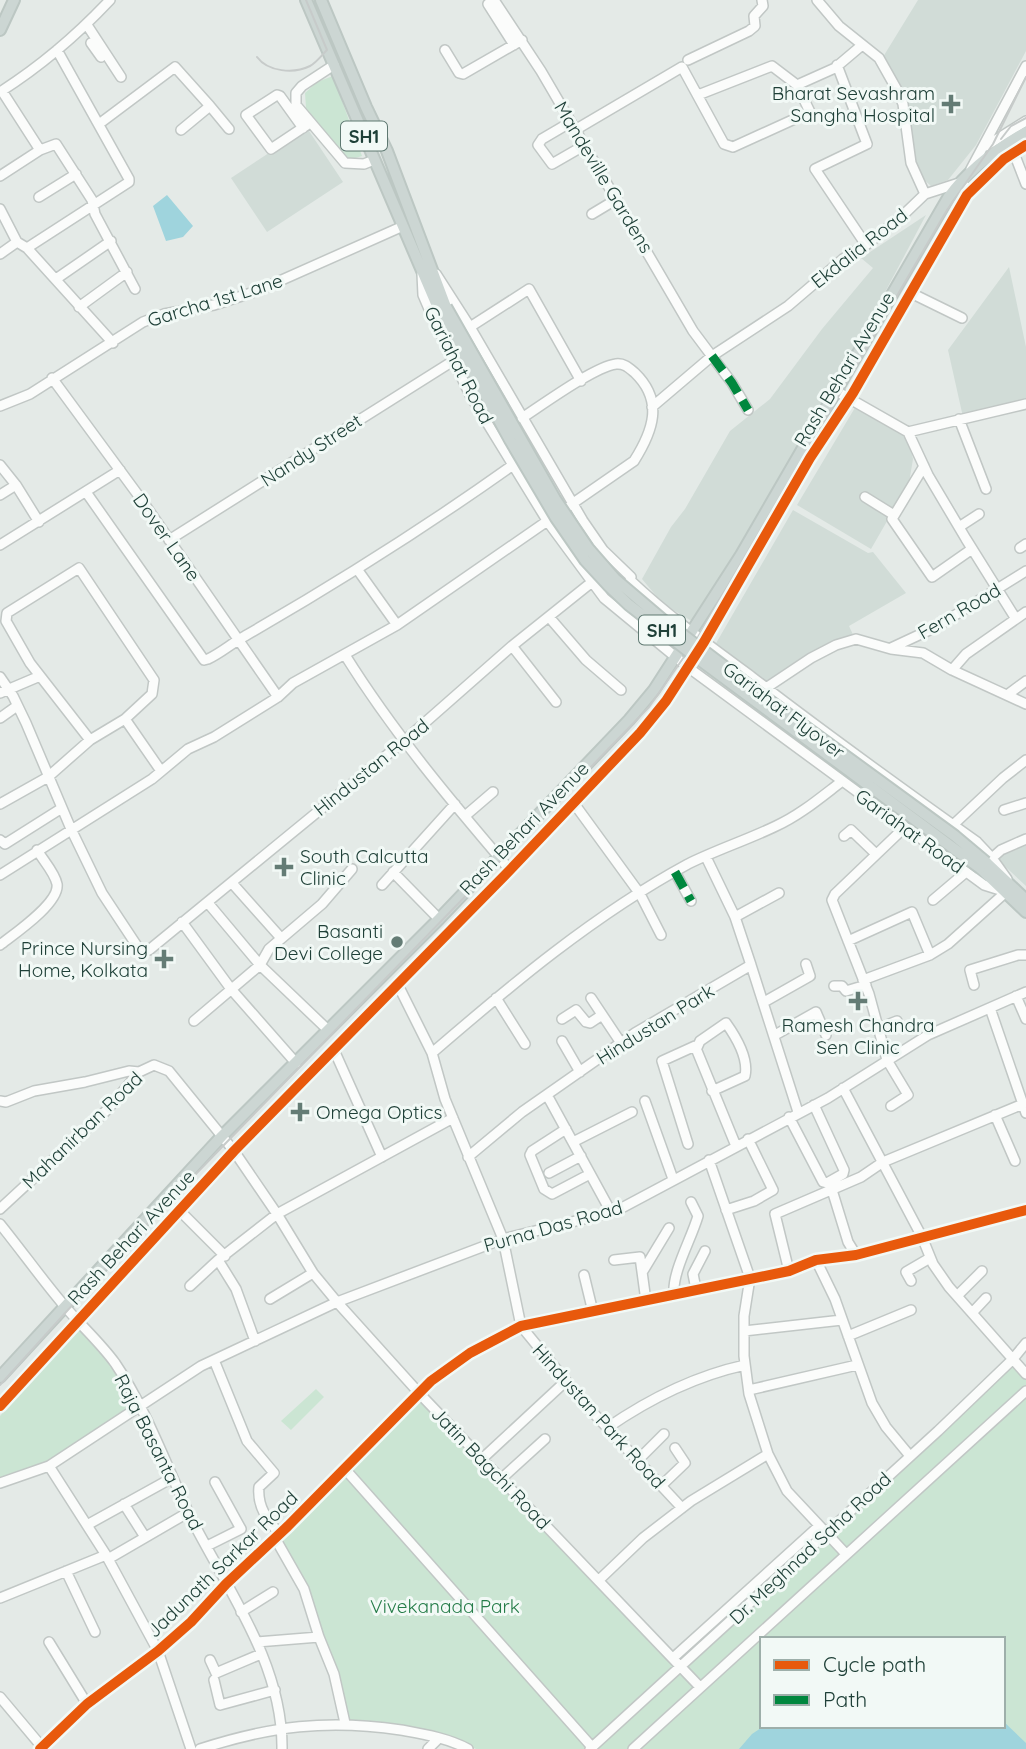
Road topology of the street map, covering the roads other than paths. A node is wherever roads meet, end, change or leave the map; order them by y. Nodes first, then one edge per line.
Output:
1 (14, 0) edge
2 (110, 0) edge
3 (306, 0) edge
4 (321, 0) edge
5 (494, 0) edge
6 (762, 0) edge
7 (817, 0) edge
8 (85, 27) junction
9 (0, 30) edge
10 (518, 43) junction
11 (861, 46) junction
12 (57, 50) junction
13 (445, 50) dead end
14 (101, 57) dead end
15 (688, 60) dead end
16 (334, 65) junction
17 (837, 65) junction
18 (1026, 66) edge
19 (121, 77) dead end
20 (797, 85) junction
21 (1, 91) edge
22 (698, 95) junction
23 (210, 106) junction
24 (1026, 121) edge
25 (99, 124) junction
26 (307, 126) junction
27 (573, 126) junction
28 (229, 129) dead end
29 (181, 130) dead end
30 (1025, 137) edge
31 (585, 145) junction
32 (982, 149) junction
33 (40, 150) junction
34 (1017, 150) edge
35 (374, 160) junction
36 (76, 174) junction
37 (968, 174) junction
38 (0, 176) edge
39 (959, 183) junction
40 (1026, 184) edge
41 (969, 192) junction
42 (925, 194) junction
43 (39, 197) dead end
44 (617, 199) junction
45 (93, 204) junction
46 (0, 209) edge
47 (592, 214) dead end
48 (401, 227) junction
49 (111, 241) junction
50 (17, 242) junction
51 (866, 245) junction
52 (27, 248) junction
53 (0, 254) edge
54 (425, 267) junction
55 (127, 272) junction
56 (56, 279) junction
57 (135, 289) dead end
58 (911, 293) junction
59 (79, 307) junction
60 (962, 318) dead end
61 (470, 327) junction
62 (113, 343) junction
63 (712, 356) junction
64 (453, 361) junction
65 (52, 378) junction
66 (581, 381) junction
67 (836, 391) junction
68 (850, 399) junction
69 (1026, 404) edge
70 (0, 407) edge
71 (653, 407) junction
72 (748, 410) dead end
73 (522, 418) junction
74 (959, 419) junction
75 (908, 432) junction
76 (513, 465) junction
77 (0, 466) edge
78 (923, 466) junction
79 (120, 470) junction
80 (16, 485) junction
81 (986, 489) dead end
82 (86, 492) junction
83 (0, 495) edge
84 (865, 497) dead end
85 (572, 504) junction
86 (894, 514) junction
87 (979, 514) dead end
88 (39, 522) junction
89 (548, 522) junction
90 (959, 527) junction
91 (169, 540) junction
92 (0, 545) edge
93 (972, 550) junction
94 (357, 569) junction
95 (1026, 571) edge
96 (592, 582) junction
97 (997, 589) junction
98 (1026, 612) edge
99 (549, 617) junction
100 (1016, 619) junction
101 (397, 625) junction
102 (692, 633) junction
103 (238, 640) junction
104 (704, 642) junction
105 (512, 646) junction
106 (891, 649) junction
107 (345, 655) junction
108 (676, 658) junction
109 (689, 668) junction
110 (952, 670) junction
111 (40, 676) junction
112 (0, 677) edge
113 (1026, 681) edge
114 (766, 688) junction
115 (621, 690) dead end
116 (4, 691) edge
117 (1007, 695) junction
118 (278, 697) junction
119 (556, 702) dead end
120 (1026, 704) edge
121 (17, 706) junction
122 (0, 718) edge
123 (125, 719) junction
124 (90, 740) junction
125 (404, 741) junction
126 (1026, 760) edge
127 (161, 771) junction
128 (48, 777) junction
129 (841, 782) junction
130 (493, 792) dead end
131 (573, 802) junction
132 (1026, 803) edge
133 (0, 804) edge
134 (455, 804) junction
135 (62, 808) junction
136 (1003, 810) dead end
137 (465, 816) junction
138 (953, 825) junction
139 (905, 827) junction
140 (71, 829) junction
141 (844, 836) dead end
142 (1026, 839) edge
143 (0, 840) edge
144 (37, 850) junction
145 (876, 854) junction
146 (498, 856) junction
147 (706, 857) junction
148 (986, 862) junction
149 (352, 869) dead end
150 (510, 870) junction
151 (393, 872) junction
152 (675, 872) junction
153 (966, 872) junction
154 (0, 875) edge
155 (232, 883) junction
156 (382, 885) dead end
157 (1009, 889) junction
158 (779, 893) dead end
159 (640, 894) junction
160 (933, 900) dead end
161 (1026, 900) edge
162 (691, 901) dead end
163 (208, 903) junction
164 (1026, 912) edge
165 (735, 917) junction
166 (439, 919) junction
167 (182, 922) junction
168 (661, 936) dead end
169 (281, 938) junction
170 (848, 941) junction
171 (0, 945) edge
172 (930, 955) junction
173 (1026, 956) edge
174 (806, 964) dead end
175 (260, 965) junction
176 (751, 965) junction
177 (864, 982) junction
178 (397, 983) junction
179 (974, 985) dead end
180 (834, 986) dead end
181 (231, 989) junction
182 (1026, 992) edge
183 (1016, 996) junction
184 (496, 998) junction
185 (591, 998) dead end
186 (764, 1002) junction
187 (990, 1008) junction
188 (602, 1015) junction
189 (562, 1019) dead end
190 (1026, 1019) edge
191 (194, 1021) dead end
192 (897, 1021) dead end
193 (877, 1029) junction
194 (328, 1030) junction
195 (775, 1035) junction
196 (826, 1035) dead end
197 (562, 1041) dead end
198 (621, 1043) junction
199 (525, 1044) dead end
200 (696, 1050) junction
201 (334, 1051) junction
202 (432, 1053) junction
203 (887, 1060) junction
204 (296, 1063) junction
205 (139, 1072) junction
206 (580, 1072) junction
207 (843, 1088) junction
208 (712, 1091) junction
209 (547, 1095) junction
210 (0, 1101) edge
211 (645, 1101) dead end
212 (814, 1105) junction
213 (891, 1106) dead end
214 (1024, 1108) edge
215 (632, 1112) dead end
216 (799, 1112) junction
217 (995, 1115) junction
218 (789, 1117) junction
219 (453, 1118) junction
220 (566, 1129) junction
221 (222, 1136) junction
222 (748, 1139) junction
223 (573, 1142) junction
224 (688, 1144) dead end
225 (736, 1146) junction
226 (234, 1151) junction
227 (581, 1156) junction
228 (382, 1157) junction
229 (468, 1157) junction
230 (709, 1160) junction
231 (1014, 1161) dead end
232 (883, 1162) junction
233 (549, 1173) dead end
234 (590, 1174) junction
235 (673, 1180) junction
236 (832, 1190) junction
237 (691, 1202) dead end
238 (0, 1209) edge
239 (726, 1210) junction
240 (1026, 1210) edge
241 (180, 1211) junction
242 (611, 1212) junction
243 (277, 1214) junction
244 (0, 1224) edge
245 (669, 1228) dead end
246 (922, 1237) junction
247 (503, 1239) junction
248 (705, 1251) dead end
249 (856, 1255) junction
250 (222, 1258) junction
251 (930, 1258) junction
252 (614, 1260) dead end
253 (816, 1260) junction
254 (643, 1271) junction
255 (789, 1271) junction
256 (982, 1271) dead end
257 (313, 1273) junction
258 (584, 1275) dead end
259 (750, 1278) junction
260 (911, 1281) dead end
261 (190, 1286) dead end
262 (696, 1289) junction
263 (674, 1294) junction
264 (957, 1296) junction
265 (986, 1298) dead end
266 (270, 1299) dead end
267 (646, 1301) junction
268 (337, 1302) junction
269 (64, 1306) junction
270 (911, 1310) dead end
271 (593, 1312) junction
272 (972, 1313) junction
273 (78, 1320) junction
274 (842, 1320) junction
275 (521, 1326) junction
276 (744, 1331) junction
277 (848, 1336) junction
278 (255, 1341) junction
279 (1026, 1343) edge
280 (214, 1360) junction
281 (1012, 1360) junction
282 (745, 1365) junction
283 (857, 1365) junction
284 (2, 1370) edge
285 (1026, 1374) edge
286 (566, 1381) junction
287 (748, 1390) junction
288 (1026, 1391) edge
289 (419, 1393) junction
290 (0, 1406) edge
291 (138, 1406) junction
292 (607, 1428) junction
293 (664, 1433) dead end
294 (545, 1439) dead end
295 (675, 1448) dead end
296 (768, 1454) junction
297 (910, 1456) junction
298 (483, 1458) junction
299 (637, 1461) junction
300 (49, 1466) junction
301 (345, 1469) junction
302 (172, 1478) junction
303 (502, 1478) junction
304 (215, 1482) dead end
305 (0, 1483) edge
306 (661, 1486) junction
307 (124, 1504) junction
308 (682, 1508) junction
309 (189, 1512) junction
310 (87, 1525) junction
311 (819, 1526) junction
312 (826, 1534) junction
313 (278, 1536) junction
314 (145, 1537) junction
315 (207, 1546) junction
316 (846, 1554) junction
317 (107, 1557) junction
318 (66, 1571) junction
319 (599, 1580) junction
320 (226, 1584) junction
321 (273, 1592) dead end
322 (0, 1598) edge
323 (241, 1612) junction
324 (95, 1632) dead end
325 (319, 1636) junction
326 (49, 1642) dead end
327 (257, 1642) junction
328 (158, 1651) junction
329 (261, 1654) junction
330 (210, 1660) dead end
331 (677, 1662) junction
332 (214, 1680) dead end
333 (700, 1687) junction
334 (275, 1690) junction
335 (0, 1697) edge
336 (87, 1704) junction
337 (345, 1723) junction
338 (282, 1728) junction
339 (439, 1738) junction
340 (41, 1748) edge
341 (591, 1748) edge
342 (191, 1749) edge
343 (200, 1749) edge
344 (282, 1749) edge
345 (428, 1749) edge
346 (468, 1749) edge
347 (633, 1749) edge

1 - 9 main road
2 - 8 street
3 - 16 main road, Gariahat Road / SH1
4 - 54 main road, SH1
5 - 10 street, Mandeville Gardens
6 - 15 street
7 - 11 street
8 - 12 street
8 - 14 street
8 - 19 street
10 - 13 street
10 - 27 street, Mandeville Gardens
11 - 17 street
11 - 42 street
12 - 21 street
12 - 25 street
16 - 26 street
16 - 35 main road, Gariahat Road / SH1
17 - 20 street
17 - 51 street
18 - 32 street, Rash Behari Avenue
20 - 22 street
20 - 22 street
21 - 33 street
22 - 27 street
23 - 25 street
23 - 28 street
23 - 29 street
24 - 32 street
25 - 45 street
26 - 26 street
26 - 35 street
27 - 31 street, Mandeville Gardens
27 - 31 street
30 - 34 main road
31 - 44 street, Mandeville Gardens
32 - 37 street, Rash Behari Avenue
33 - 36 street
33 - 38 street
34 - 37 main road, Rash Behari Avenue
34 - 40 street
34 - 41 main road, Rash Behari Avenue
35 - 48 main road, Gariahat Road / SH1
36 - 43 street
36 - 45 street
37 - 39 main road, Rash Behari Avenue
39 - 41 street
39 - 42 street, Ekdalia Road
39 - 67 main road, Rash Behari Avenue
41 - 58 main road, Rash Behari Avenue
42 - 51 street, Ekdalia Road
44 - 47 street
44 - 63 street, Mandeville Gardens
45 - 49 street
45 - 52 street
46 - 50 street
48 - 54 main road, Gariahat Road / SH1
48 - 62 street, Garcha 1st Lane
49 - 55 street
49 - 56 street
50 - 52 street
50 - 53 street
51 - 63 street, Ekdalia Road
52 - 56 street
54 - 61 street, Gariahat Road
54 - 64 street, Gariahat Road
54 - 148 main road, Gariahat Flyover / SH1, bridge
55 - 57 street
55 - 59 street
56 - 59 street
58 - 60 street
58 - 68 main road, Rash Behari Avenue
59 - 62 street
61 - 66 street
61 - 73 street, Gariahat Road
62 - 65 street, Garcha 1st Lane
63 - 71 street, Ekdalia Road
63 - 72 street, Mandeville Gardens
64 - 76 street, Gariahat Road
64 - 91 street, Nandy Street
65 - 70 street, Garcha 1st Lane
65 - 79 street, Dover Lane
66 - 71 street
66 - 73 street
67 - 68 street
67 - 102 main road, Rash Behari Avenue
68 - 75 street
68 - 104 main road, Rash Behari Avenue
69 - 74 street
71 - 85 street
73 - 85 street, Gariahat Road
74 - 75 street
74 - 81 street
75 - 78 street
76 - 89 street, Gariahat Road
76 - 94 street
77 - 80 street
78 - 86 street
78 - 90 street
79 - 82 street
79 - 91 street, Dover Lane
80 - 83 street
80 - 88 street
82 - 88 street
82 - 103 street
84 - 86 street
85 - 89 street
85 - 102 street, Gariahat Road
86 - 93 street
87 - 90 street
88 - 92 street
89 - 96 street, Gariahat Road
89 - 101 street
90 - 93 street
91 - 103 street, Dover Lane
93 - 97 street
94 - 101 street
94 - 103 street
95 - 97 street, Fern Road
96 - 99 street, Hindustan Road
96 - 108 street, Gariahat Road
97 - 100 street
97 - 106 street, Fern Road
98 - 100 street
99 - 105 street, Hindustan Road
99 - 115 street
100 - 110 street
101 - 107 street
102 - 104 street, Gariahat Road
102 - 108 main road, Rash Behari Avenue
103 - 118 street, Dover Lane
104 - 109 main road, Rash Behari Avenue
104 - 114 street, Gariahat Road
105 - 119 street
105 - 125 street, Hindustan Road
106 - 110 street, Fern Road
106 - 114 street, Fern Road
107 - 118 street
107 - 125 street
108 - 109 street, Gariahat Road
108 - 146 main road, Rash Behari Avenue
109 - 129 street, Gariahat Road
109 - 131 main road, Rash Behari Avenue
110 - 117 street, Fern Road
111 - 116 street
111 - 123 street
111 - 124 street
112 - 116 street
113 - 117 street
114 - 138 street, Gariahat Road
116 - 121 street
117 - 120 street, Fern Road
118 - 127 street
121 - 122 street
121 - 128 street
123 - 124 street
123 - 127 street
124 - 128 street
125 - 134 street
125 - 155 street, Hindustan Road
126 - 138 street
127 - 140 street
128 - 133 street
128 - 135 street
129 - 139 street, Gariahat Road
129 - 147 street
130 - 137 street
131 - 150 main road, Rash Behari Avenue
131 - 159 street
132 - 136 street
134 - 137 street
134 - 151 street
135 - 140 street
135 - 143 street
137 - 146 street
138 - 148 street, Gariahat Road
139 - 145 street
139 - 153 street, Gariahat Road
140 - 144 street
140 - 167 street, Hindustan Road
141 - 145 street
142 - 148 street
144 - 154 street
144 - 171 street
145 - 170 street
146 - 150 street
146 - 166 main road, Rash Behari Avenue
147 - 152 street
147 - 165 street
148 - 157 main road, Gariahat Flyover / SH1
149 - 169 street
150 - 178 main road, Rash Behari Avenue
151 - 156 street
151 - 166 street
152 - 159 street
152 - 162 street
153 - 157 street, Gariahat Road
153 - 160 street
155 - 163 street, Hindustan Road
155 - 169 street
157 - 161 main road, Gariahat Road / SH1
157 - 164 main road, Gariahat Road / SH1
157 - 172 street
158 - 165 street
159 - 168 street
159 - 184 street
163 - 167 street, Hindustan Road
163 - 175 street
165 - 176 street
166 - 194 main road, Rash Behari Avenue
167 - 181 street
169 - 175 street
170 - 172 street
170 - 177 street
172 - 177 street
173 - 179 street
174 - 186 street
175 - 181 street
175 - 194 street
176 - 186 street
176 - 198 street, Hindustan Park
177 - 180 street
177 - 193 street
178 - 201 main road, Rash Behari Avenue
178 - 202 street
181 - 191 street
181 - 204 street
182 - 183 street, Purna Das Road
183 - 187 street, Purna Das Road
183 - 190 street
184 - 199 street
184 - 202 street
185 - 188 street
186 - 195 street
187 - 203 street, Purna Das Road
187 - 214 street
188 - 189 street
188 - 198 street
192 - 193 street
193 - 203 street
194 - 204 main road, Rash Behari Avenue
195 - 196 street
195 - 216 street
197 - 206 street
198 - 206 street, Hindustan Park
200 - 208 street
200 - 208 street
200 - 224 street
201 - 226 main road, Rash Behari Avenue
201 - 228 street
202 - 219 street
203 - 207 street, Purna Das Road
203 - 213 street
204 - 221 main road, Rash Behari Avenue
205 - 210 street
205 - 221 street, Mahanirban Road
205 - 238 street, Mahanirban Road
206 - 209 street, Hindustan Park
207 - 212 street, Purna Das Road
207 - 232 street
208 - 225 street
209 - 220 street
209 - 229 street, Hindustan Park
211 - 235 street
212 - 216 street, Purna Das Road
212 - 218 street
214 - 217 street
215 - 223 street
216 - 218 street, Purna Das Road
217 - 231 street
217 - 232 street
218 - 222 street, Purna Das Road
219 - 228 street
219 - 229 street
220 - 223 street
220 - 234 street
221 - 226 street, Jatin Bagchi Road
221 - 269 main road, Rash Behari Avenue
222 - 225 street, Purna Das Road
222 - 239 street
223 - 227 street
225 - 230 street, Purna Das Road
226 - 241 main road, Rash Behari Avenue
226 - 243 street, Jatin Bagchi Road
227 - 233 street
227 - 234 street
228 - 243 street
229 - 247 street
230 - 235 street, Purna Das Road
230 - 239 street
232 - 236 street
232 - 246 street
234 - 242 street
235 - 242 street, Purna Das Road
236 - 249 street
236 - 255 street
237 - 263 street
239 - 259 street
240 - 246 street, Jadunath Sarkar Road
241 - 250 street
241 - 273 main road, Rash Behari Avenue
242 - 247 street, Purna Das Road
243 - 250 street
243 - 257 street, Jatin Bagchi Road
244 - 269 street, Raja Basanta Road
245 - 254 street
246 - 249 street, Jadunath Sarkar Road
246 - 251 street
247 - 268 street, Purna Das Road
247 - 275 street, Hindustan Park Road
248 - 262 street
249 - 253 street, Jadunath Sarkar Road
250 - 261 street
250 - 278 street
251 - 260 street
251 - 264 street
252 - 254 street
253 - 255 street, Jadunath Sarkar Road
253 - 274 street
254 - 267 street
255 - 259 street, Jadunath Sarkar Road
256 - 264 street
257 - 266 street
257 - 268 street, Jatin Bagchi Road
258 - 271 street
259 - 262 street, Jadunath Sarkar Road
259 - 276 street
262 - 263 street, Jadunath Sarkar Road
263 - 267 street, Jadunath Sarkar Road
264 - 272 street
265 - 272 street
267 - 271 street, Jadunath Sarkar Road
268 - 278 street, Purna Das Road
268 - 289 street, Jatin Bagchi Road
269 - 273 street, Raja Basanta Road
269 - 284 main road, Rash Behari Avenue
270 - 277 street
271 - 275 street, Jadunath Sarkar Road
272 - 281 street
273 - 290 main road, Rash Behari Avenue
273 - 291 street, Raja Basanta Road
274 - 276 street
274 - 277 street
275 - 286 street, Hindustan Park Road
275 - 289 street, Jadunath Sarkar Road
276 - 282 street
277 - 283 street
278 - 280 street, Purna Das Road
279 - 281 street, Dr. Meghnad Saha Road
280 - 291 street, Purna Das Road
280 - 313 street
281 - 285 street
281 - 297 street, Dr. Meghnad Saha Road
282 - 287 street
282 - 292 street
283 - 287 street
283 - 297 street
286 - 292 street, Hindustan Park Road
286 - 298 street
287 - 296 street
288 - 316 street, Dr. Meghnad Saha Road
289 - 298 street, Jatin Bagchi Road
289 - 301 street, Jadunath Sarkar Road
291 - 300 street, Purna Das Road
291 - 302 street, Raja Basanta Road
292 - 299 street, Hindustan Park Road
293 - 299 street
294 - 303 street
295 - 306 street
296 - 308 street
296 - 311 street
297 - 312 street, Dr. Meghnad Saha Road
298 - 303 street, Jatin Bagchi Road
299 - 306 street, Hindustan Park Road
300 - 305 street, Purna Das Road
300 - 310 street
301 - 313 street, Jadunath Sarkar Road
301 - 341 street
302 - 307 street
302 - 309 street, Raja Basanta Road
303 - 319 street, Jatin Bagchi Road
304 - 315 street
306 - 308 street, Hindustan Park Road
307 - 310 street
307 - 314 street
308 - 319 street
309 - 314 street
309 - 315 street, Raja Basanta Road
310 - 317 street
311 - 312 street
311 - 331 street
312 - 316 street
312 - 331 street, Dr. Meghnad Saha Road
313 - 320 street, Jadunath Sarkar Road
313 - 325 street
314 - 317 street
315 - 320 street, Raja Basanta Road
316 - 333 street, Dr. Meghnad Saha Road
317 - 318 street
317 - 328 street
318 - 322 street
318 - 324 street
319 - 331 street, Jatin Bagchi Road
320 - 323 street, Raja Basanta Road
320 - 328 street, Jadunath Sarkar Road
321 - 323 street
323 - 327 street, Raja Basanta Road
325 - 327 street
325 - 337 street
326 - 336 street
327 - 329 street, Raja Basanta Road
328 - 336 street, Jadunath Sarkar Road
328 - 342 street
329 - 330 street
329 - 334 street, Raja Basanta Road
331 - 333 street, Jatin Bagchi Road
331 - 341 street, Dr. Meghnad Saha Road
332 - 334 street
333 - 347 street, Dr. Meghnad Saha Road
334 - 338 street, Raja Basanta Road
335 - 340 street
336 - 340 street, Jadunath Sarkar Road
337 - 338 street
337 - 339 street
338 - 343 street
338 - 344 street, Raja Basanta Road
339 - 345 street
339 - 346 street

